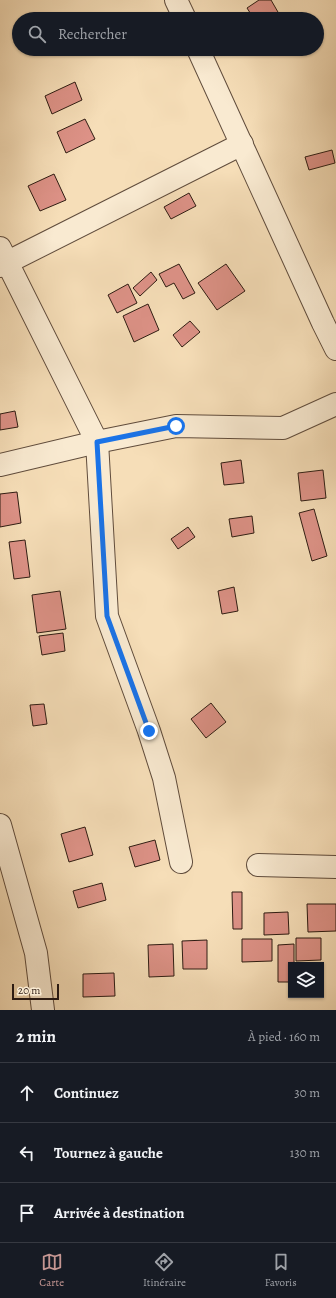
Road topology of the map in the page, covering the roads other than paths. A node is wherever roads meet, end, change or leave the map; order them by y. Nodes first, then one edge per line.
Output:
1 (176, 0) edge
2 (182, 12) edge
3 (201, 56) edge
4 (242, 144) junction
5 (2, 259) edge
6 (336, 349) edge
7 (336, 404) edge
8 (97, 442) junction
9 (0, 465) edge
10 (0, 825) edge
11 (181, 862) dead end
12 (258, 865) dead end
13 (336, 867) edge
14 (43, 1010) edge

1 - 2 street
3 - 4 street
4 - 5 street
4 - 6 street
5 - 8 street
7 - 8 street
8 - 9 street
8 - 11 street
10 - 14 street
12 - 13 street

